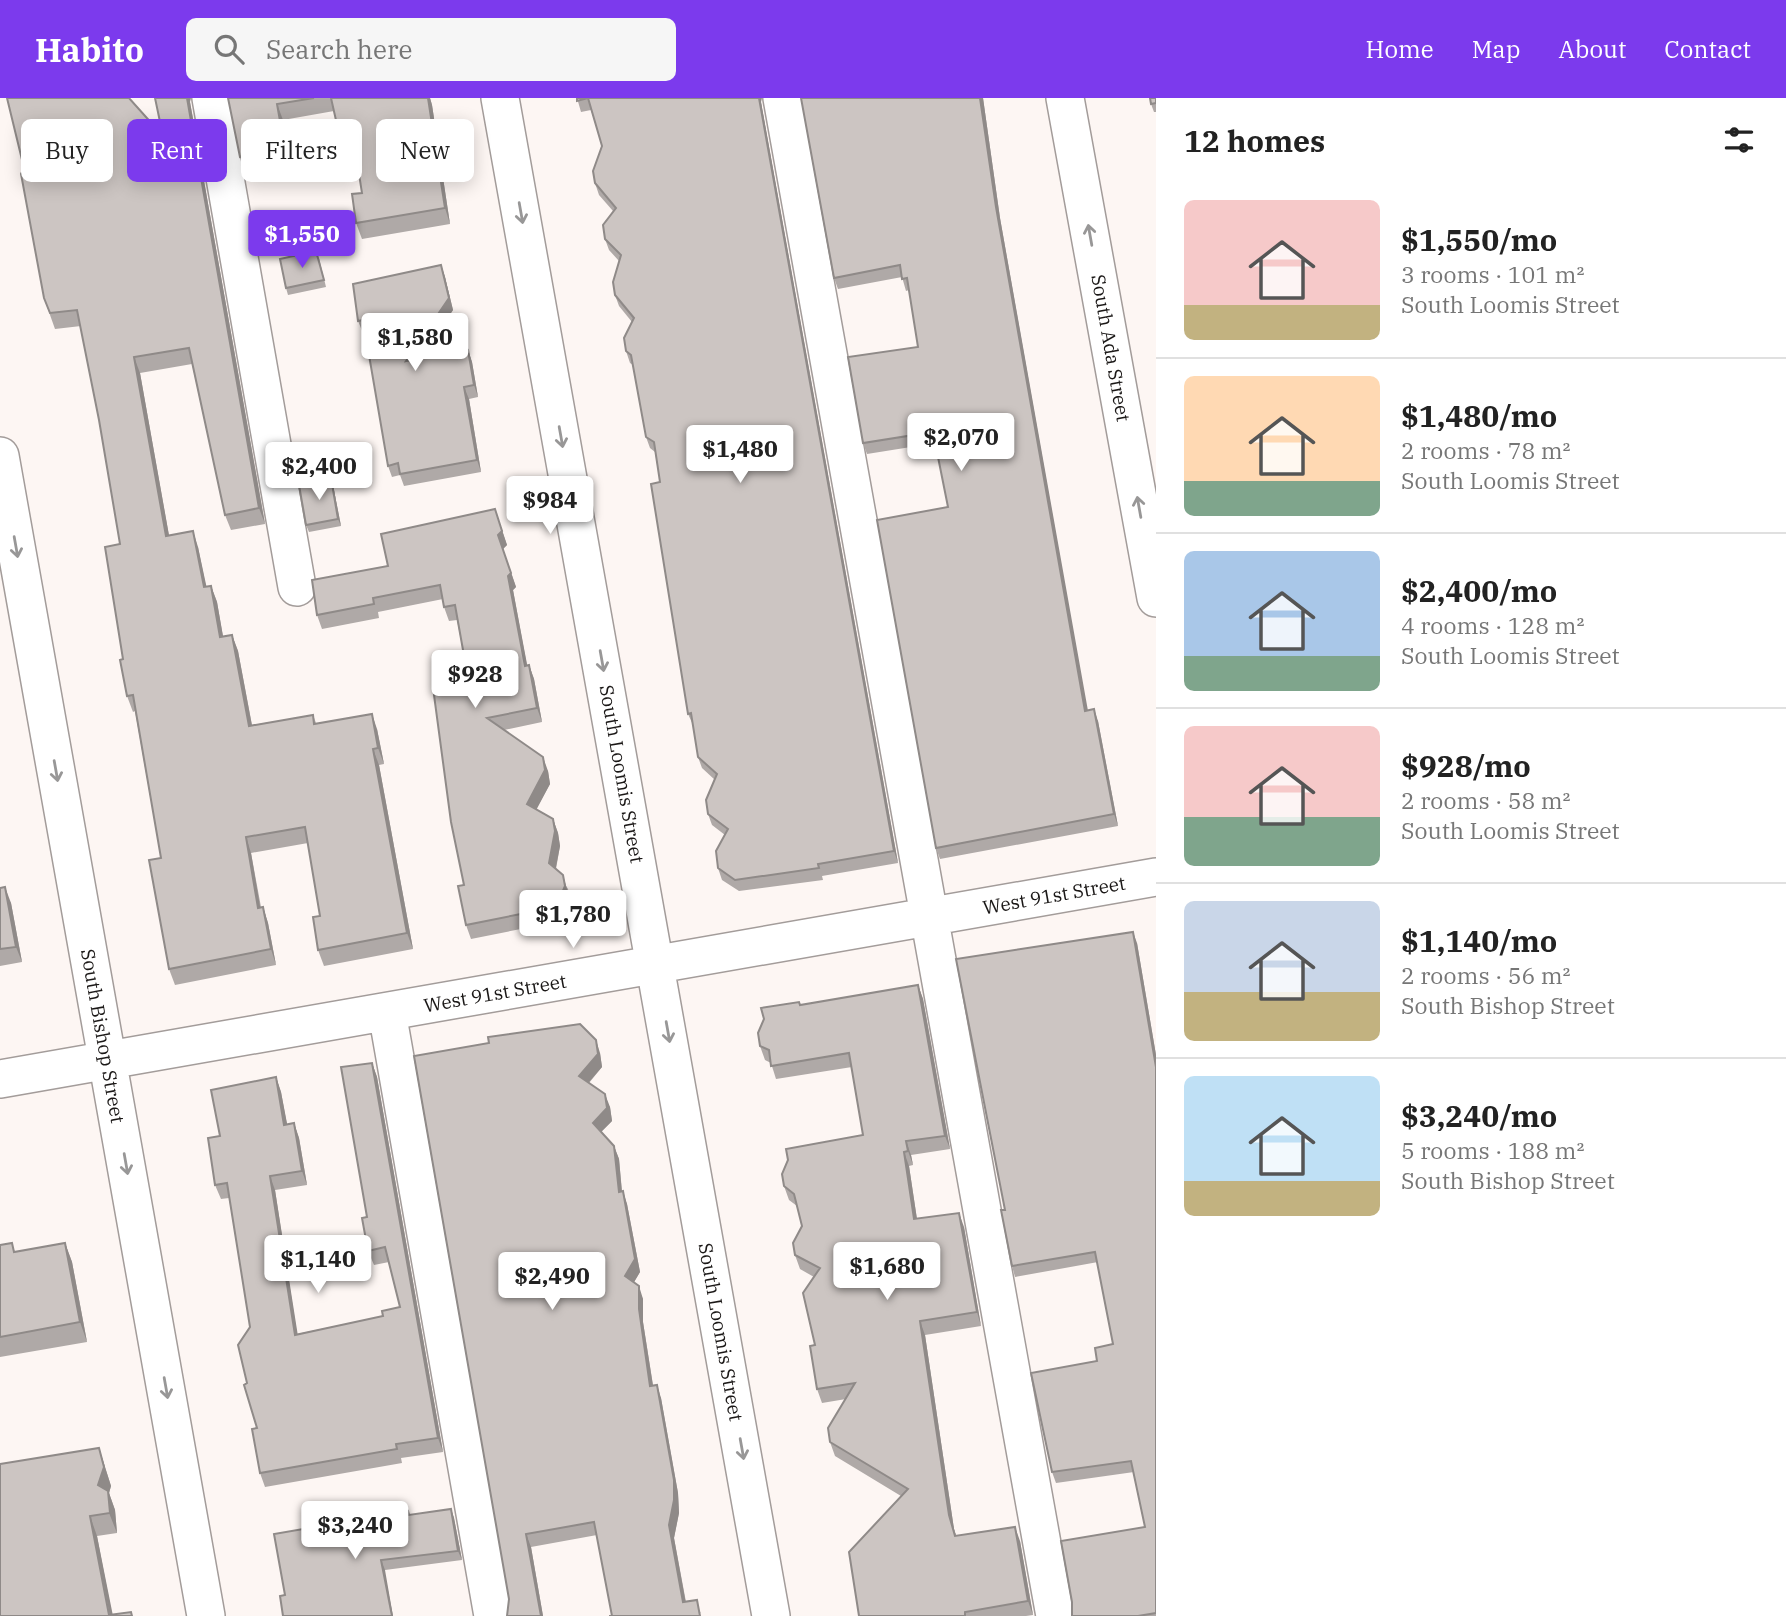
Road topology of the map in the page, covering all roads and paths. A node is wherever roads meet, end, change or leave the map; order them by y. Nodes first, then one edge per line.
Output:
1 (211, 98) edge
2 (500, 98) edge
3 (782, 98) edge
4 (1065, 98) edge
5 (0, 456) edge
6 (297, 587) dead end
7 (1156, 595) edge
8 (1156, 877) edge
9 (931, 917) junction
10 (657, 964) junction
11 (387, 1013) junction
12 (107, 1060) junction
13 (0, 1079) edge
14 (206, 1616) edge
15 (493, 1616) edge
16 (771, 1616) edge
17 (1055, 1616) edge

1 - 6 street
2 -> 10 street, South Loomis Street
3 - 9 street
7 -> 4 street, South Ada Street
5 -> 12 street, South Bishop Street
8 - 9 street, West 91st Street
9 - 10 street, West 91st Street
9 - 17 street
10 - 11 street, West 91st Street
10 -> 16 street, South Loomis Street
11 - 12 street, West 91st Street
11 - 15 street
12 - 13 street, West 91st Street
12 -> 14 street, South Bishop Street

